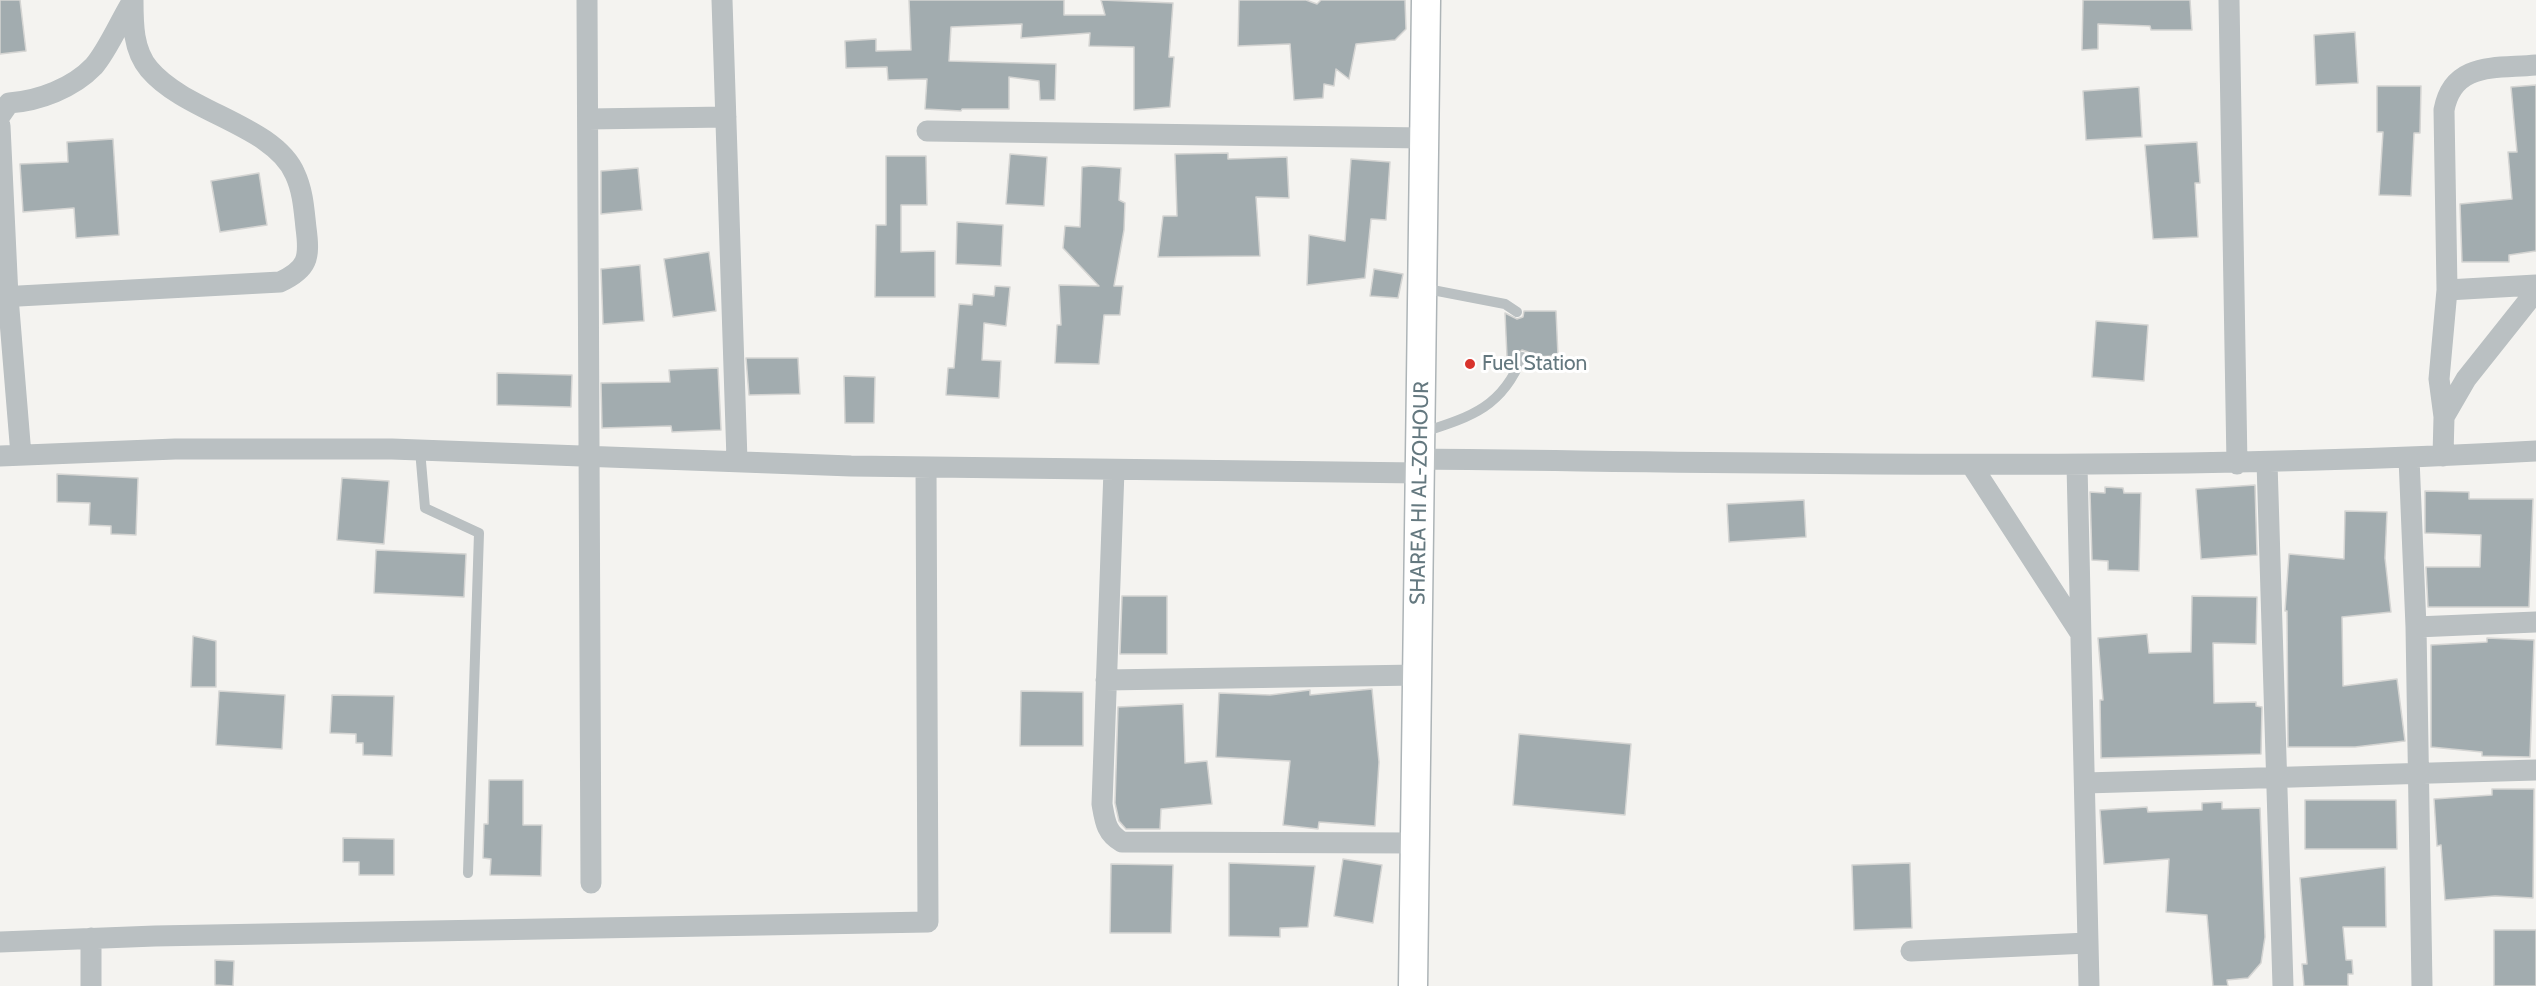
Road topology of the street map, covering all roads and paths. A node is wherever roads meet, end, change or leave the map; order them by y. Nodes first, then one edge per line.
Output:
1 (133, 0) edge
2 (587, 0) edge
3 (722, 0) edge
4 (1426, 0) edge
5 (2229, 0) edge
6 (2536, 65) edge
7 (0, 116) edge
8 (726, 117) junction
9 (588, 119) junction
10 (0, 126) edge
11 (927, 131) dead end
12 (1424, 138) junction
13 (2536, 285) edge
14 (1422, 288) junction
15 (2447, 290) junction
16 (2536, 291) edge
17 (4, 297) edge
18 (1517, 312) dead end
19 (1522, 357) dead end
20 (2444, 417) junction
21 (420, 450) junction
22 (2536, 451) edge
23 (21, 455) junction
24 (587, 455) junction
25 (1421, 455) junction
26 (0, 456) edge
27 (2443, 456) junction
28 (2409, 458) junction
29 (737, 460) junction
30 (2267, 462) junction
31 (2237, 464) junction
32 (1972, 465) junction
33 (2077, 465) junction
34 (927, 467) junction
35 (1114, 470) junction
36 (2536, 622) edge
37 (2416, 627) junction
38 (2080, 632) junction
39 (1417, 675) junction
40 (1106, 680) junction
41 (2536, 770) edge
42 (2416, 775) junction
43 (2278, 777) junction
44 (2085, 783) junction
45 (1415, 843) junction
46 (468, 873) dead end
47 (591, 883) dead end
48 (91, 938) junction
49 (0, 942) edge
50 (2088, 943) junction
51 (1911, 951) dead end
52 (91, 986) edge
53 (1413, 986) edge
54 (2089, 986) edge
55 (2283, 986) edge
56 (2422, 986) edge

1 - 7 street
1 - 17 street
2 - 9 street
3 - 8 street
4 - 12 street, SHAREA HI AL-ZOHOUR
5 - 31 street
6 - 15 street
8 - 9 street
8 - 29 street
9 - 24 street
10 - 17 street
11 - 12 street
12 - 14 street, SHAREA HI AL-ZOHOUR
13 - 15 street
14 - 18 lane
14 - 25 street, SHAREA HI AL-ZOHOUR
15 - 20 street
16 - 20 street
17 - 23 street
19 - 25 lane
20 - 27 street
21 - 23 street
21 - 24 street
21 - 46 lane
22 - 27 street
23 - 26 street
24 - 29 street
24 - 47 street
25 - 32 street
25 - 35 street
25 - 39 street, SHAREA HI AL-ZOHOUR
27 - 28 street
28 - 30 street
28 - 37 street
29 - 34 street
30 - 31 street
30 - 43 street
31 - 33 street
32 - 33 street
32 - 38 street
33 - 38 street
34 - 35 street
34 - 48 street
35 - 40 street
36 - 37 street
37 - 42 street
38 - 44 street
39 - 40 street
39 - 45 street, SHAREA HI AL-ZOHOUR
40 - 45 street
41 - 42 street
42 - 43 street
42 - 56 street
43 - 44 street
43 - 55 street
44 - 50 street
45 - 53 street, SHAREA HI AL-ZOHOUR
48 - 49 street
48 - 52 street
50 - 51 street
50 - 54 street

